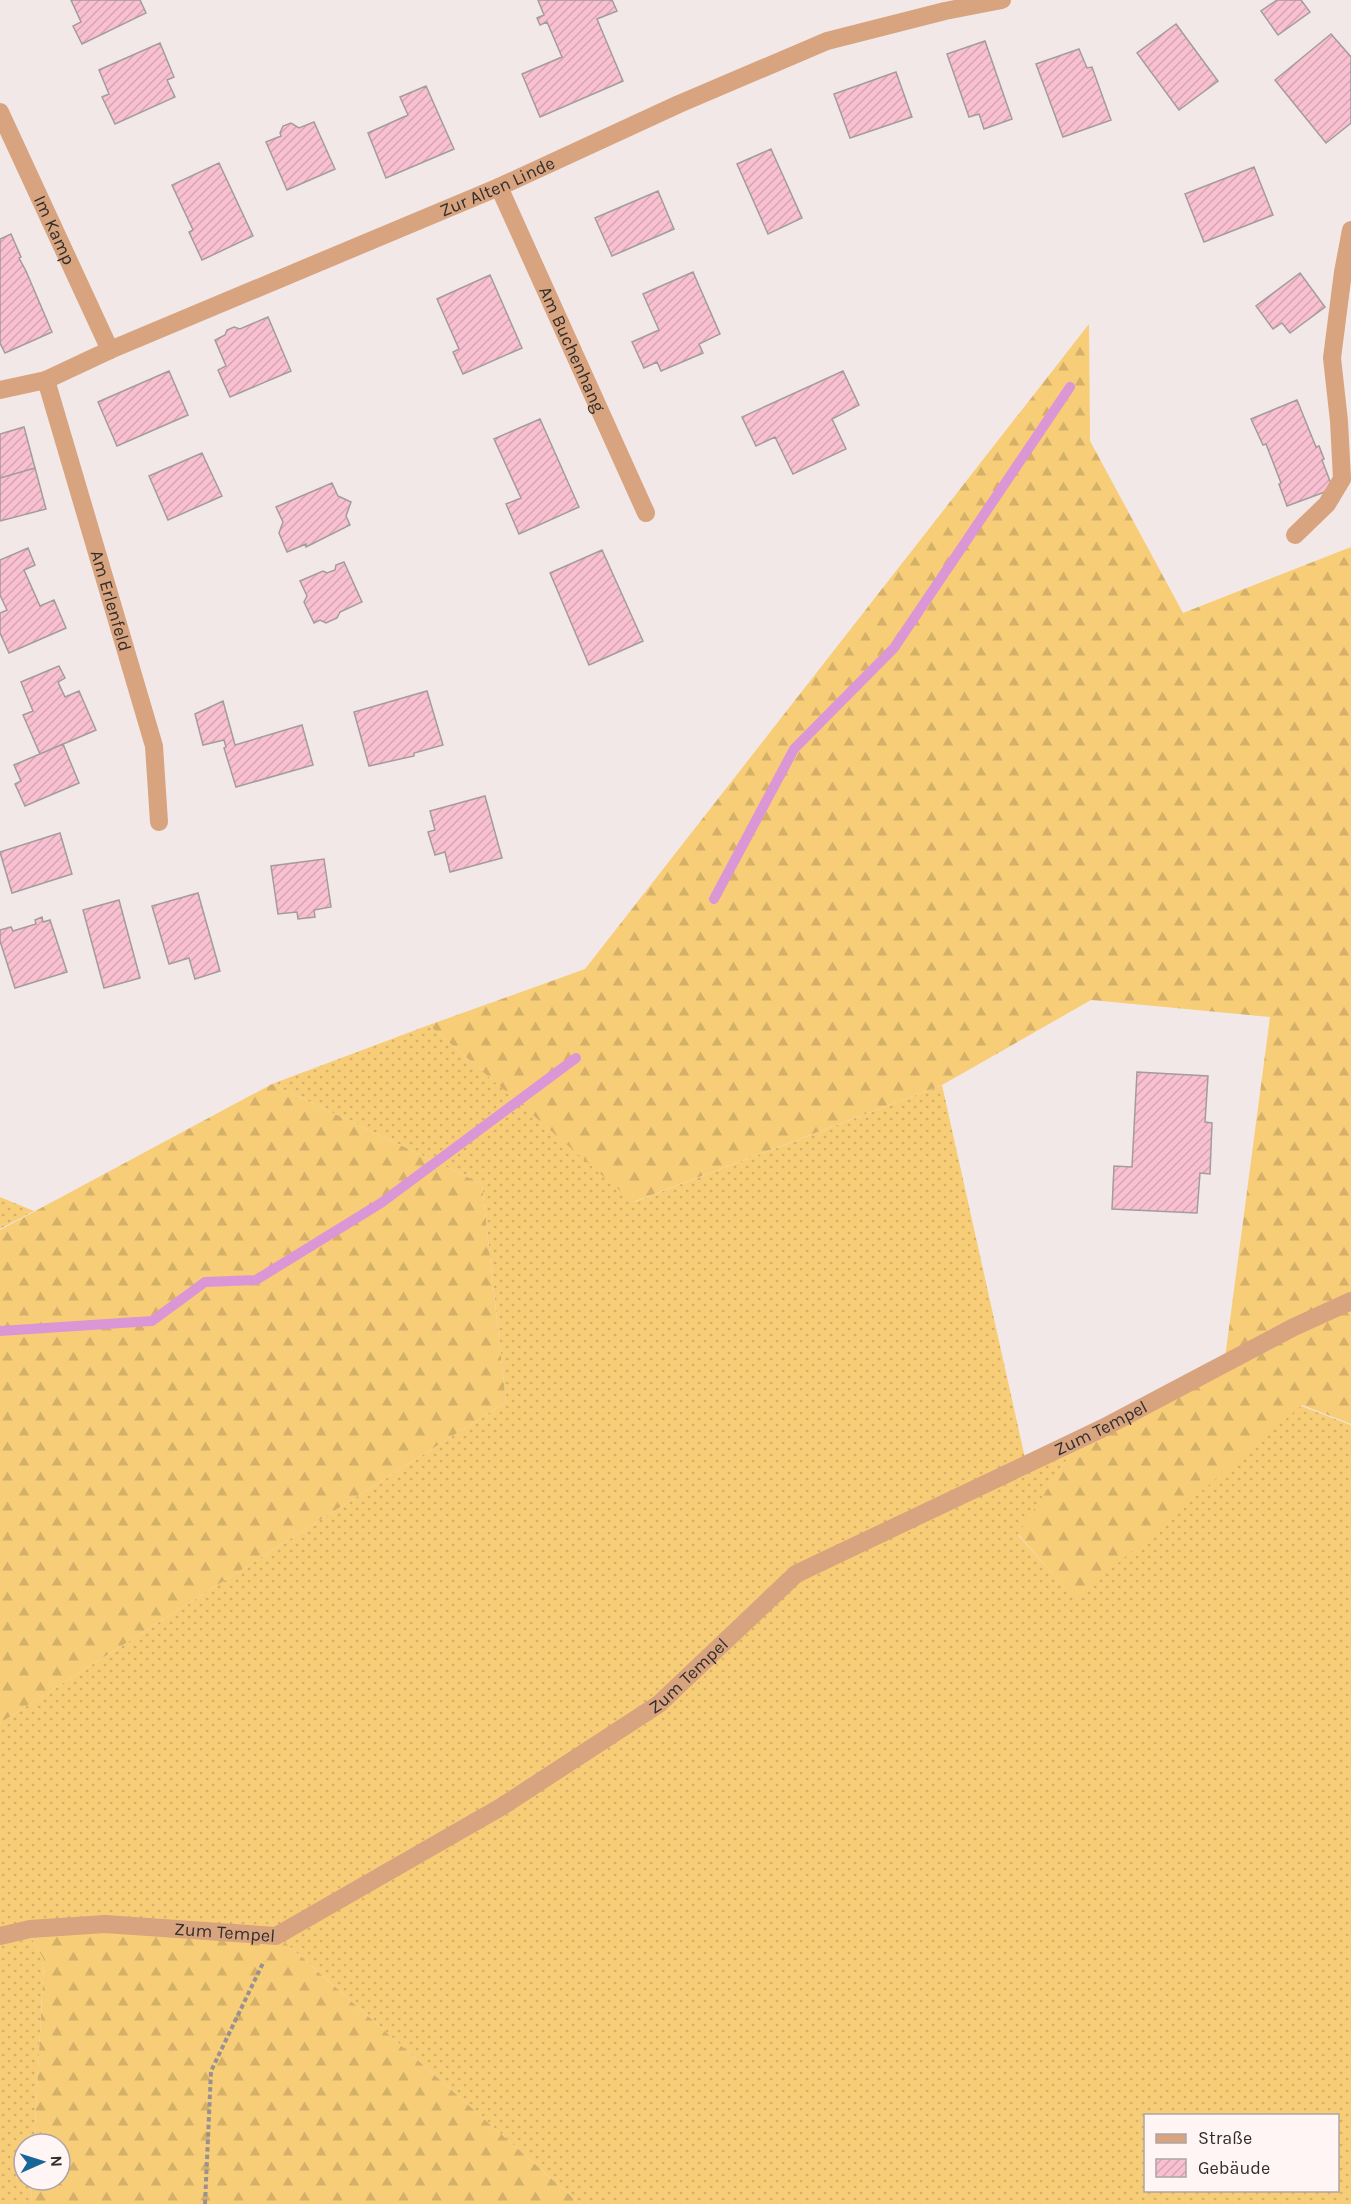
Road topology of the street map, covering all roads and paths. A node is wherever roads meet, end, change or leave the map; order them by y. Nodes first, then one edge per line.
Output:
1 (1002, 0) edge
2 (0, 112) edge
3 (499, 187) junction
4 (1351, 230) edge
5 (110, 350) junction
6 (46, 380) junction
7 (0, 390) edge
8 (646, 513) dead end
9 (1295, 535) dead end
10 (159, 822) dead end
11 (1351, 1301) edge
12 (0, 1936) edge
13 (276, 1936) junction
14 (205, 2204) edge

1 - 3 street, Zur Alten Linde
2 - 5 street, Im Kamp
3 - 5 street, Zur Alten Linde
3 - 8 street, Am Buchenhang
4 - 9 street
5 - 6 street, Zur Alten Linde
6 - 7 street, Zur Alten Linde
6 - 10 street, Am Erlenfeld
11 - 13 street, Zum Tempel
12 - 13 street, Zum Tempel
13 - 14 path

